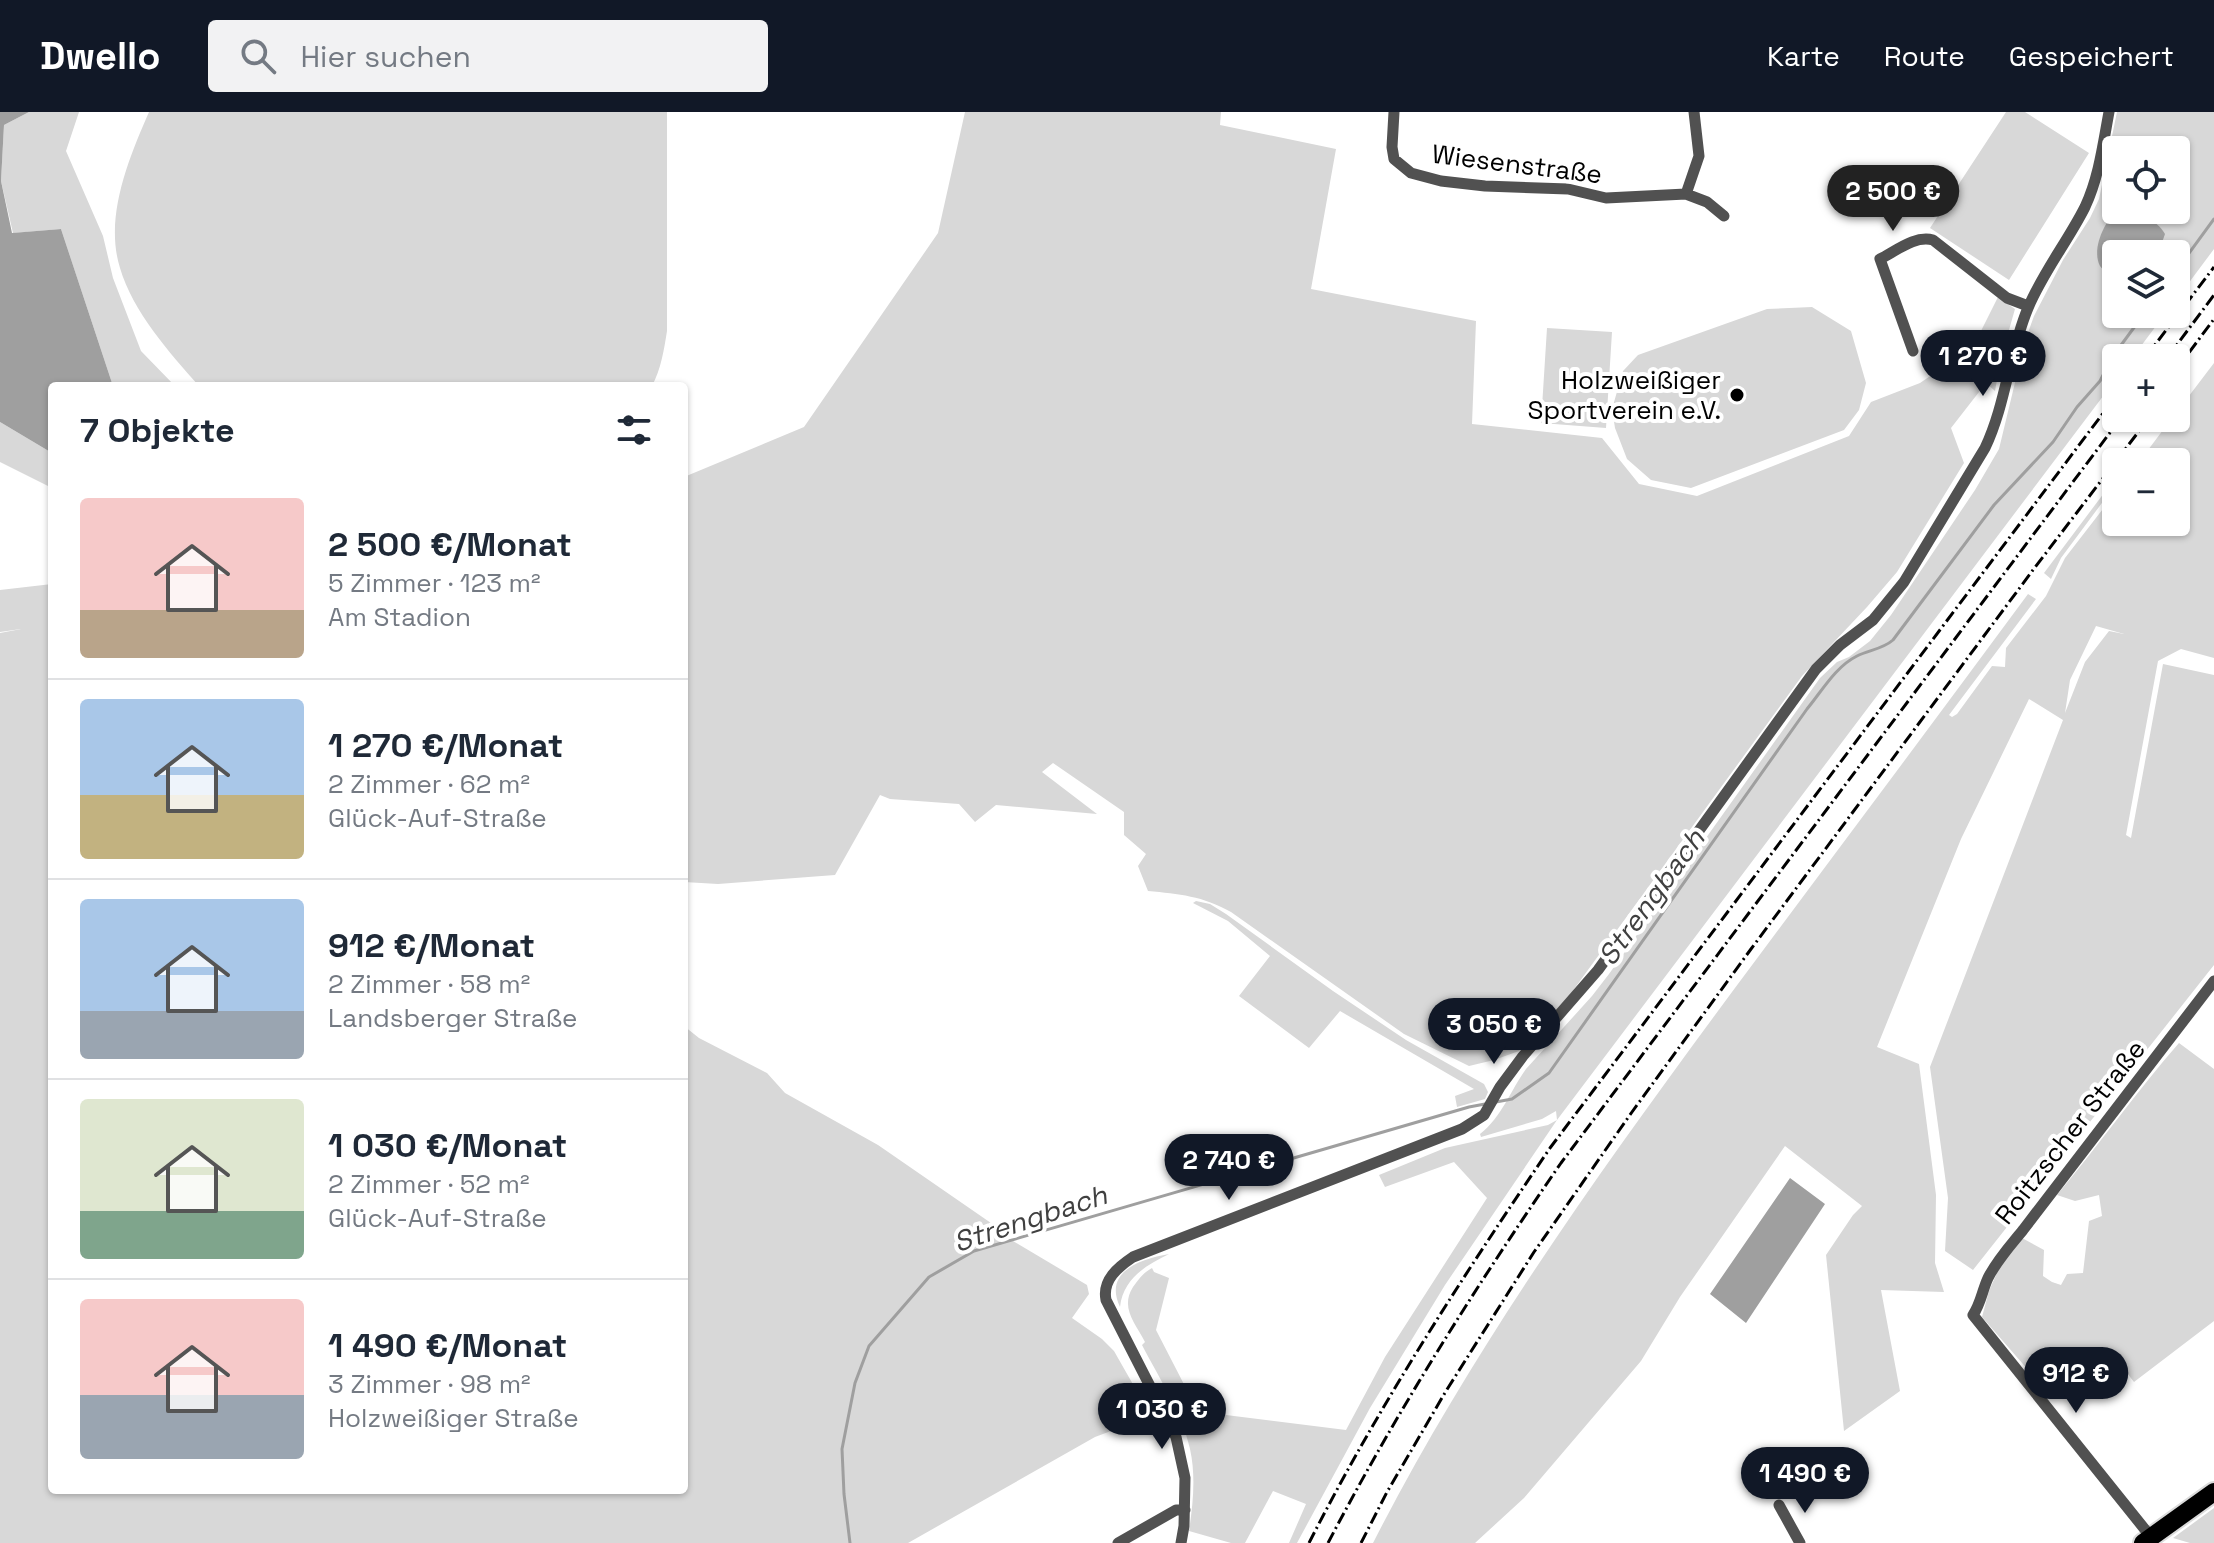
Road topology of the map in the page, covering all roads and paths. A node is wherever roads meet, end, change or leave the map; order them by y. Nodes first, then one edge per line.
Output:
1 (1394, 112) edge
2 (1694, 112) edge
3 (2109, 112) edge
4 (1686, 194) junction
5 (1724, 216) dead end
6 (2028, 306) junction
7 (1913, 351) dead end
8 (2214, 981) edge
9 (2214, 1492) edge
10 (1779, 1505) dead end
11 (1185, 1510) junction
12 (2147, 1540) edge
13 (1118, 1543) edge
14 (1181, 1543) edge
15 (1800, 1543) edge

1 - 4 street, Wiesenstraße
2 - 4 street
3 - 6 street
4 - 5 street
6 - 7 street
6 - 11 street
8 - 12 street, Roitzscher Straße
9 - 12 main road
10 - 15 street
11 - 13 street
11 - 14 street

